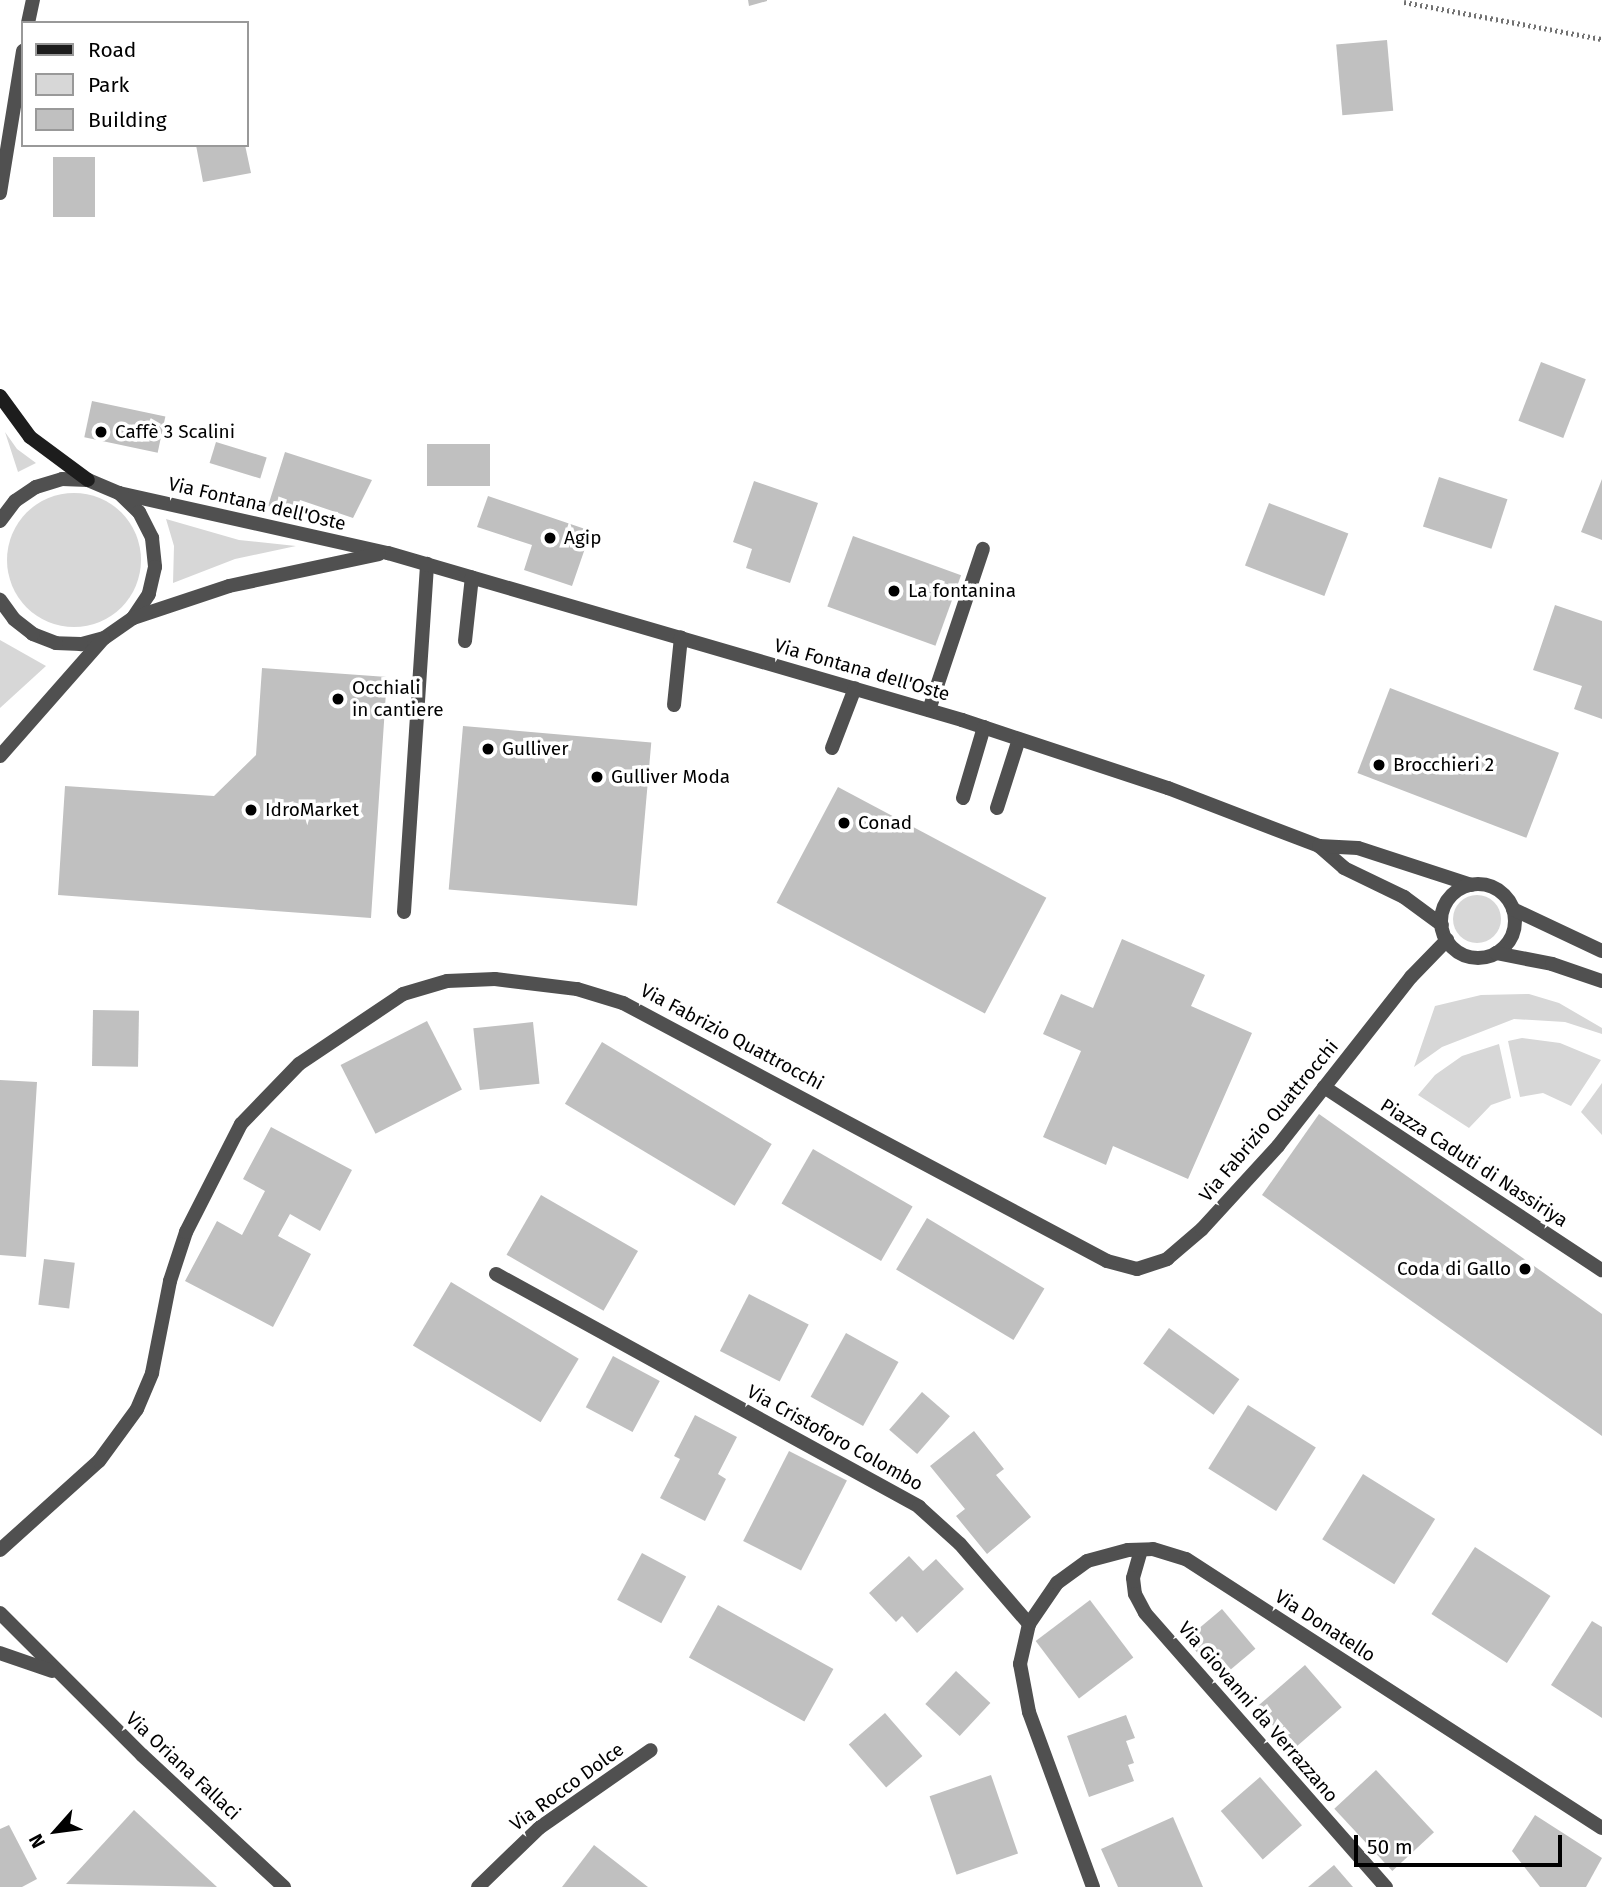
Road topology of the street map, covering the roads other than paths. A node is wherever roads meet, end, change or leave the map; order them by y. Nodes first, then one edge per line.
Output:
1 (33, 0) edge
2 (28, 21) edge
3 (21, 60) edge
4 (1, 155) edge
5 (0, 192) edge
6 (0, 396) edge
7 (88, 480) junction
8 (118, 493) junction
9 (0, 521) edge
10 (984, 549) dead end
11 (388, 553) junction
12 (427, 564) junction
13 (472, 577) junction
14 (0, 600) edge
15 (133, 618) junction
16 (681, 637) junction
17 (104, 638) junction
18 (465, 640) dead end
19 (855, 688) junction
20 (674, 705) dead end
21 (929, 710) junction
22 (984, 727) junction
23 (1019, 739) junction
24 (832, 748) dead end
25 (0, 756) edge
26 (963, 798) dead end
27 (996, 808) dead end
28 (1319, 846) junction
29 (1471, 885) junction
30 (1513, 909) junction
31 (404, 912) dead end
32 (1442, 925) junction
33 (1447, 940) junction
34 (1602, 951) edge
35 (1496, 953) junction
36 (1602, 981) edge
37 (1324, 1087) junction
38 (1602, 1270) edge
39 (496, 1274) dead end
40 (0, 1550) edge
41 (1141, 1550) junction
42 (0, 1613) edge
43 (1029, 1624) junction
44 (0, 1653) edge
45 (56, 1672) junction
46 (651, 1750) dead end
47 (1602, 1828) edge
48 (284, 1887) edge
49 (478, 1887) edge
50 (1093, 1887) edge
51 (1386, 1887) edge

1 - 2 street
3 - 4 street
4 - 5 street
6 - 7 street
7 - 8 street
7 - 9 street
8 - 11 street, Via Fontana dell'Oste
8 - 15 street
10 - 21 street
11 - 12 street, Via Fontana dell'Oste
11 - 15 street, Via Fontana dell'Oste
12 - 13 street, Via Fontana dell'Oste
12 - 31 street
13 - 16 street, Via Fontana dell'Oste
13 - 18 street
14 - 17 street
15 - 17 street
16 - 19 street, Via Fontana dell'Oste
16 - 20 street
17 - 25 street
19 - 21 street, Via Fontana dell'Oste
19 - 24 street
21 - 22 street, Via Fontana dell'Oste
22 - 23 street, Via Fontana dell'Oste
22 - 26 street
23 - 27 street
23 - 28 street, Via Fontana dell'Oste
28 - 29 street, Via Fontana dell'Oste
28 - 32 street, Via Fontana dell'Oste
29 - 30 street
29 - 32 street
30 - 34 street
30 - 35 street
32 - 33 street
33 - 35 street
33 - 37 street, Via Fabrizio Quattrocchi
35 - 36 street
37 - 38 street, Piazza Caduti di Nassiriya
37 - 40 street, Via Fabrizio Quattrocchi
39 - 43 street, Via Cristoforo Colombo
41 - 43 street, Via Donatello
41 - 47 street, Via Donatello
41 - 51 street, Via Giovanni da Verrazzano
42 - 45 street, Via Oriana Fallaci
43 - 50 street
44 - 45 street, Via Oriana Fallaci
45 - 48 street, Via Oriana Fallaci
46 - 49 street, Via Rocco Dolce

